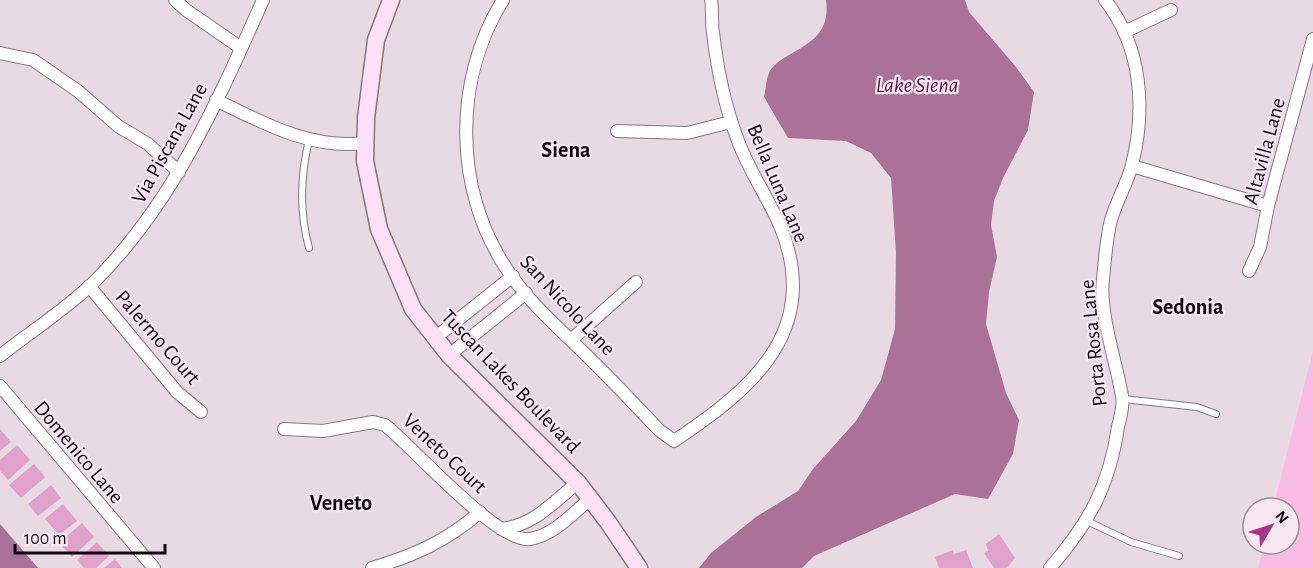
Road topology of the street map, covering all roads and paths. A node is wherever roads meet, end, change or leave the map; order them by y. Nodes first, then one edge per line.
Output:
1 (175, 0) edge
2 (262, 0) edge
3 (392, 0) edge
4 (503, 0) edge
5 (711, 0) edge
6 (1105, 0) edge
7 (1171, 10) dead end
8 (1124, 32) junction
9 (1313, 39) edge
10 (241, 48) junction
11 (0, 53) edge
12 (216, 100) junction
13 (731, 122) junction
14 (617, 130) dead end
15 (309, 140) junction
16 (365, 142) junction
17 (1132, 166) junction
18 (179, 172) junction
19 (1268, 206) junction
20 (309, 248) dead end
21 (1249, 271) dead end
22 (513, 276) junction
23 (636, 282) dead end
24 (88, 286) junction
25 (526, 293) junction
26 (474, 307) junction
27 (488, 324) junction
28 (435, 338) junction
29 (571, 340) junction
30 (449, 355) junction
31 (0, 356) edge
32 (0, 386) edge
33 (1123, 399) junction
34 (201, 412) dead end
35 (1216, 414) dead end
36 (284, 429) dead end
37 (674, 441) joint
38 (577, 483) junction
39 (590, 499) junction
40 (480, 512) junction
41 (1087, 521) junction
42 (501, 529) junction
43 (1179, 556) dead end
44 (154, 568) edge
45 (372, 568) edge
46 (639, 568) edge
47 (1050, 568) edge

1 - 10 street
2 - 10 street, Via Piscana Lane
3 - 16 street, Tuscan Lakes Boulevard
4 - 22 street, San Nicolo Lane
5 - 13 street, Bella Luna Lane
6 - 8 street, Porta Rosa Lane
7 - 8 street
8 - 17 street, Porta Rosa Lane
9 - 19 street, Altavilla Lane
10 - 12 street, Via Piscana Lane
11 - 18 street
12 - 15 street
12 - 18 street, Via Piscana Lane
13 - 14 street
13 - 37 street, Bella Luna Lane
15 - 16 street
15 - 20 lane
16 - 28 street, Tuscan Lakes Boulevard
17 - 19 street
17 - 33 street, Porta Rosa Lane
18 - 24 street, Via Piscana Lane
19 - 21 street, Altavilla Lane
22 - 25 street, San Nicolo Lane
22 - 26 street
23 - 29 street
24 - 31 street, Via Piscana Lane
24 - 34 street, Palermo Court
25 - 27 street
25 - 29 street, San Nicolo Lane
26 - 27 street
26 - 28 street
27 - 30 street
28 - 30 street, Tuscan Lakes Boulevard
29 - 37 street, San Nicolo Lane
30 - 38 street, Tuscan Lakes Boulevard
32 - 44 street, Domenico Lane
33 - 35 lane
33 - 41 street, Porta Rosa Lane
36 - 40 street, Veneto Court
38 - 39 street, Tuscan Lakes Boulevard
38 - 42 street
39 - 42 street
39 - 46 street, Tuscan Lakes Boulevard
40 - 42 street, Veneto Court
40 - 45 street
41 - 43 lane
41 - 47 street, Porta Rosa Lane

